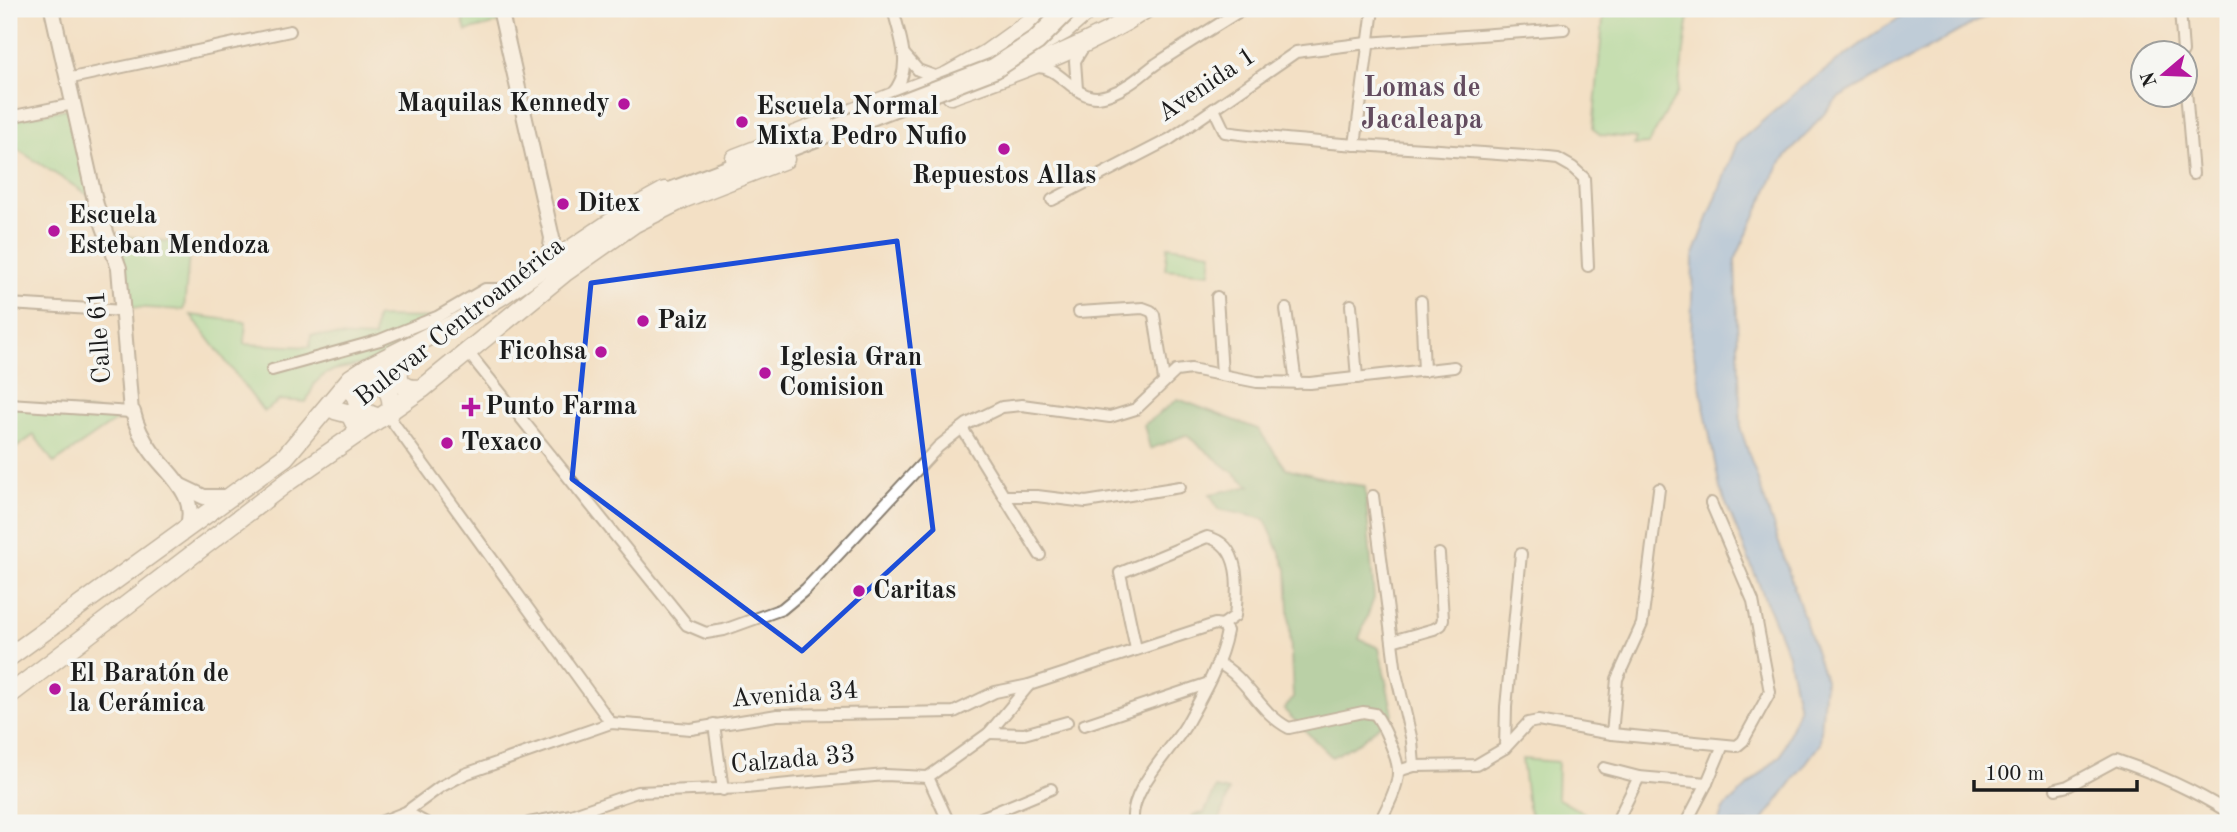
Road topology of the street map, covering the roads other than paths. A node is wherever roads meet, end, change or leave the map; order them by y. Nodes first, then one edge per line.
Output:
1 (52, 9) edge
2 (500, 9) edge
3 (893, 9) edge
4 (1049, 9) edge
5 (1068, 9) edge
6 (1089, 9) edge
7 (1146, 9) edge
8 (1243, 9) edge
9 (1373, 9) edge
10 (2180, 9) edge
11 (1563, 29) dead end
12 (290, 31) dead end
13 (2182, 38) edge
14 (1367, 43) junction
15 (1085, 44) junction
16 (904, 52) junction
17 (1022, 68) junction
18 (944, 77) junction
19 (67, 79) junction
20 (1077, 89) junction
21 (890, 97) junction
22 (73, 104) junction
23 (2188, 108) edge
24 (1214, 109) junction
25 (9, 117) edge
26 (1355, 145) junction
27 (2193, 174) dead end
28 (653, 198) junction
29 (1052, 200) dead end
30 (552, 238) junction
31 (559, 256) junction
32 (1588, 265) dead end
33 (511, 289) junction
34 (1217, 297) dead end
35 (1421, 301) dead end
36 (9, 304) edge
37 (1351, 305) dead end
38 (1286, 309) dead end
39 (124, 311) junction
40 (1079, 312) dead end
41 (467, 351) junction
42 (408, 358) junction
43 (1454, 367) dead end
44 (272, 370) dead end
45 (1424, 371) junction
46 (1222, 373) junction
47 (1357, 378) junction
48 (1164, 380) junction
49 (1296, 383) junction
50 (361, 385) junction
51 (423, 388) junction
52 (9, 404) edge
53 (335, 410) junction
54 (131, 412) junction
55 (387, 414) junction
56 (962, 428) junction
57 (355, 435) junction
58 (285, 457) junction
59 (180, 485) junction
60 (1180, 486) dead end
61 (1659, 489) dead end
62 (1004, 496) junction
63 (1373, 496) dead end
64 (230, 497) junction
65 (1711, 503) dead end
66 (187, 528) junction
67 (1439, 554) dead end
68 (1521, 554) dead end
69 (1040, 555) dead end
70 (1222, 625) junction
71 (1392, 640) junction
72 (1136, 649) junction
73 (9, 657) edge
74 (1218, 663) junction
75 (1206, 684) junction
76 (1029, 685) junction
77 (9, 695) edge
78 (1067, 722) dead end
79 (611, 723) junction
80 (714, 724) junction
81 (1084, 725) dead end
82 (989, 733) junction
83 (1612, 734) junction
84 (1723, 745) junction
85 (1505, 748) junction
86 (1414, 766) junction
87 (1604, 768) dead end
88 (1398, 771) junction
89 (928, 777) junction
90 (1639, 777) junction
91 (1707, 783) junction
92 (1051, 789) dead end
93 (2056, 789) dead end
94 (723, 790) junction
95 (406, 811) junction
96 (2228, 811) edge
97 (378, 823) edge
98 (410, 823) edge
99 (426, 823) edge
100 (529, 823) edge
101 (949, 823) edge
102 (969, 823) edge
103 (1133, 823) edge
104 (1378, 823) edge
105 (1616, 823) edge
106 (1686, 823) edge

1 - 19 street, Calle 61
2 - 30 street
3 - 16 street
4 - 18 main road, Bulevar Centroamérica
5 - 28 highway, bridge
6 - 18 main road
7 - 15 main road, Bulevar Centroamérica
8 - 20 street
9 - 14 street
10 - 13 street
11 - 14 street, Avenida 1
12 - 19 street
14 - 24 street, Avenida 1
14 - 26 street
15 - 17 main road, Bulevar Centroamérica
15 - 20 street
16 - 18 street
16 - 21 street
17 - 20 street
17 - 41 main road, Bulevar Centroamérica
18 - 21 main road, Bulevar Centroamérica
19 - 22 street, Calle 61
21 - 28 main road, Bulevar Centroamérica
22 - 25 street
22 - 39 street, Calle 61
23 - 27 street
24 - 26 street
24 - 29 street, Avenida 1
26 - 32 street
28 - 31 main road, Bulevar Centroamérica
30 - 31 street
30 - 31 street
31 - 33 main road, Bulevar Centroamérica
31 - 42 main road
33 - 44 street
33 - 58 main road, Bulevar Centroamérica
34 - 46 street
35 - 45 street
36 - 39 street
37 - 47 street
38 - 49 street
39 - 54 street, Calle 61
40 - 48 street
41 - 51 main road, Bulevar Centroamérica
41 - 56 street
42 - 50 main road
42 - 51 main road
43 - 45 street
45 - 47 street
46 - 48 street
46 - 49 street
47 - 49 street
48 - 56 street
50 - 53 main road
50 - 55 main road
50 - 55 main road
51 - 55 main road, Bulevar Centroamérica
52 - 54 street
53 - 57 main road
53 - 58 main road
54 - 59 street, Calle 61
55 - 57 main road, Bulevar Centroamérica
55 - 79 street
56 - 62 street
57 - 77 main road, Bulevar Centroamérica
58 - 64 main road, Bulevar Centroamérica
59 - 64 street
59 - 66 street, Calle 61
60 - 62 street
61 - 83 street
62 - 69 street
63 - 71 street
64 - 66 main road, Bulevar Centroamérica
65 - 84 street
66 - 73 main road, Bulevar Centroamérica
67 - 71 street
68 - 85 street
70 - 72 street, Avenida 34
70 - 72 street
70 - 74 street
71 - 86 street
72 - 76 street, Avenida 34
74 - 75 street
74 - 88 street
75 - 81 street
75 - 103 street
76 - 80 street, Avenida 34
76 - 82 street
78 - 82 street
79 - 80 street, Avenida 34
79 - 95 street, Avenida 34
80 - 94 street
82 - 89 street
83 - 84 street
83 - 85 street
84 - 91 street
85 - 86 street
86 - 88 street
87 - 90 street
88 - 104 street
89 - 94 street, Calzada 33
89 - 101 street
90 - 91 street
90 - 105 street
91 - 106 street
92 - 102 street
93 - 96 street
94 - 100 street, Calzada 33
95 - 97 street, Avenida 34
95 - 98 street
95 - 99 street

